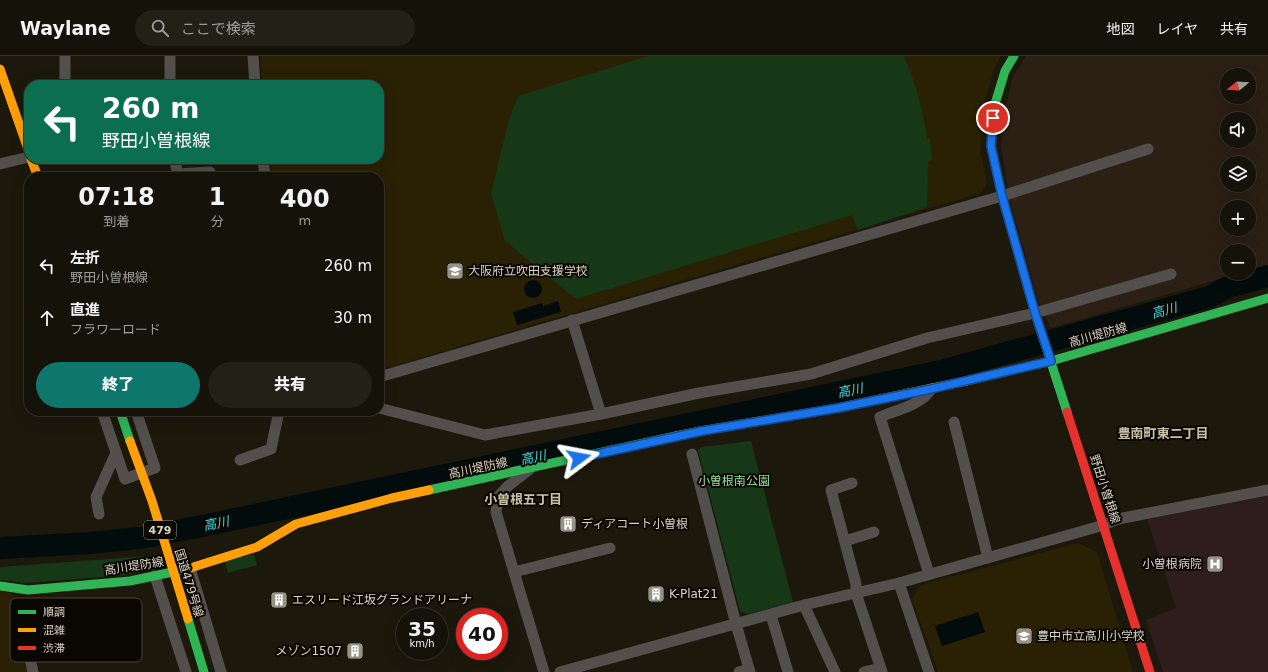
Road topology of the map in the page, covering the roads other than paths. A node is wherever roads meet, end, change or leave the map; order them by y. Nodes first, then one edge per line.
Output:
1 (65, 56) edge
2 (170, 56) edge
3 (253, 56) edge
4 (1014, 56) edge
5 (0, 69) edge
6 (65, 80) edge
7 (170, 80) edge
8 (255, 80) edge
9 (24, 138) edge
10 (1148, 150) dead end
11 (24, 158) edge
12 (0, 164) edge
13 (1002, 196) junction
14 (1171, 274) dead end
15 (1268, 298) edge
16 (1035, 313) junction
17 (572, 320) junction
18 (1051, 361) junction
19 (384, 376) edge
20 (931, 389) junction
21 (384, 409) edge
22 (601, 414) junction
23 (104, 416) edge
24 (122, 416) edge
25 (138, 416) edge
26 (278, 416) edge
27 (954, 422) dead end
28 (116, 453) junction
29 (692, 454) dead end
30 (240, 460) dead end
31 (532, 468) junction
32 (852, 484) dead end
33 (1268, 490) edge
34 (99, 514) dead end
35 (1104, 525) junction
36 (874, 532) dead end
37 (845, 541) junction
38 (610, 548) dead end
39 (988, 558) junction
40 (190, 568) junction
41 (514, 572) junction
42 (929, 574) junction
43 (155, 576) junction
44 (899, 583) junction
45 (0, 586) edge
46 (856, 593) junction
47 (804, 605) junction
48 (771, 615) junction
49 (736, 624) junction
50 (31, 662) edge
51 (881, 670) edge
52 (746, 671) edge
53 (33, 672) edge
54 (186, 672) edge
55 (204, 672) edge
56 (221, 672) edge
57 (544, 672) edge
58 (560, 672) edge
59 (788, 672) edge
60 (835, 672) edge
61 (864, 672) edge
62 (929, 672) edge
63 (1150, 672) edge

1 - 6 street
2 - 7 street
3 - 8 street
4 - 13 main road, 野田小曽根線
5 - 9 main road
10 - 13 street
11 - 12 street
13 - 16 main road, 野田小曽根線
13 - 17 street
14 - 16 street
15 - 18 main road, 高川堤防線
16 - 18 main road, 野田小曽根線
16 - 22 street
17 - 19 street
17 - 22 street
18 - 20 main road, 高川堤防線
18 - 35 main road, 野田小曽根線
20 - 31 main road, 高川堤防線
20 - 42 street
21 - 22 street
23 - 28 street
24 - 55 main road, 国道479号線 / 479, bridge
25 - 28 street
26 - 30 street
27 - 39 street
28 - 34 street
29 - 49 street
31 - 40 main road, 高川堤防線
31 - 41 street
32 - 37 street
33 - 35 street
35 - 39 street
35 - 63 main road, 野田小曽根線
36 - 37 street
37 - 46 street
38 - 41 street
39 - 42 street
40 - 43 main road, 高川堤防線
40 - 56 street
41 - 57 street
42 - 44 street
43 - 45 main road, 高川堤防線
43 - 54 street
44 - 46 street
44 - 62 street
46 - 47 street
46 - 51 street
47 - 48 street
47 - 60 street
48 - 49 street
48 - 59 street
49 - 52 street
49 - 58 street
50 - 53 street
51 - 61 street

